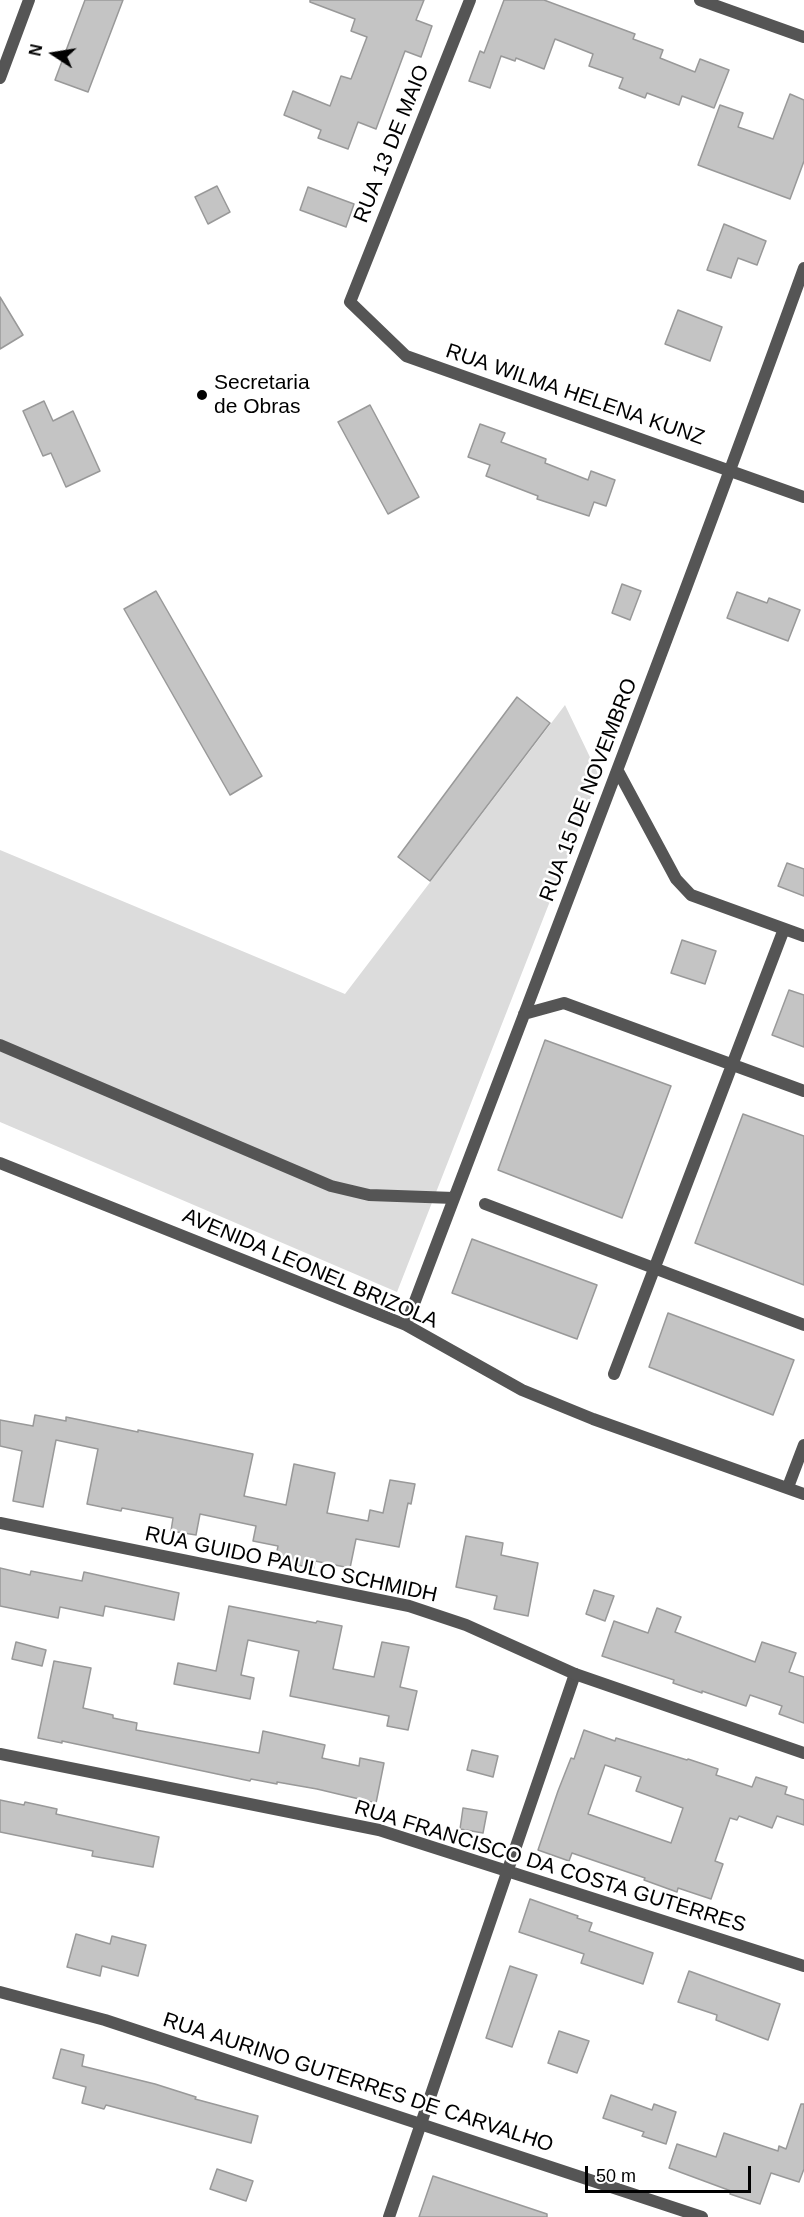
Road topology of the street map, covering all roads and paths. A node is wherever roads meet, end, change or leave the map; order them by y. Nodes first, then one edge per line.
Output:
1 (29, 0) edge
2 (470, 0) edge
3 (700, 0) edge
4 (804, 37) edge
5 (0, 78) edge
6 (804, 268) edge
7 (350, 302) joint
8 (731, 470) junction
9 (804, 497) edge
10 (618, 771) junction
11 (784, 929) junction
12 (804, 936) edge
13 (525, 1014) junction
14 (0, 1045) edge
15 (733, 1066) junction
16 (804, 1091) edge
17 (0, 1163) edge
18 (454, 1198) junction
19 (485, 1204) dead end
20 (655, 1268) junction
21 (406, 1325) junction
22 (804, 1325) edge
23 (614, 1374) dead end
24 (804, 1445) edge
25 (788, 1487) junction
26 (804, 1494) edge
27 (0, 1523) edge
28 (575, 1674) junction
29 (804, 1753) edge
30 (0, 1754) edge
31 (507, 1871) junction
32 (804, 1966) edge
33 (0, 1992) edge
34 (421, 2124) junction
35 (389, 2217) edge
36 (702, 2217) edge

1 - 5 street
2 - 7 street, RUA 13 DE MAIO
3 - 4 street
6 - 8 street, RUA 15 DE NOVEMBRO
7 - 8 street, RUA WILMA HELENA KUNZ
8 - 9 street, RUA WILMA HELENA KUNZ
8 - 10 street, RUA 15 DE NOVEMBRO
10 - 11 street
10 - 13 street, RUA 15 DE NOVEMBRO
11 - 12 street
11 - 15 street
13 - 15 street
13 - 18 street, RUA 15 DE NOVEMBRO
14 - 18 street
15 - 16 street
15 - 20 street
17 - 21 street, AVENIDA LEONEL BRIZOLA
18 - 21 street, RUA 15 DE NOVEMBRO
19 - 20 street
20 - 22 street
20 - 23 street
21 - 25 street, AVENIDA LEONEL BRIZOLA
24 - 25 street
25 - 26 street, AVENIDA LEONEL BRIZOLA
27 - 28 street, RUA GUIDO PAULO SCHMIDH
28 - 29 street, RUA GUIDO PAULO SCHMIDH
28 - 31 street
30 - 31 street, RUA FRANCISCO DA COSTA GUTERRES
31 - 32 street, RUA FRANCISCO DA COSTA GUTERRES
31 - 34 street
33 - 34 street, RUA AURINO GUTERRES DE CARVALHO
34 - 35 street
34 - 36 street, RUA AURINO GUTERRES DE CARVALHO

